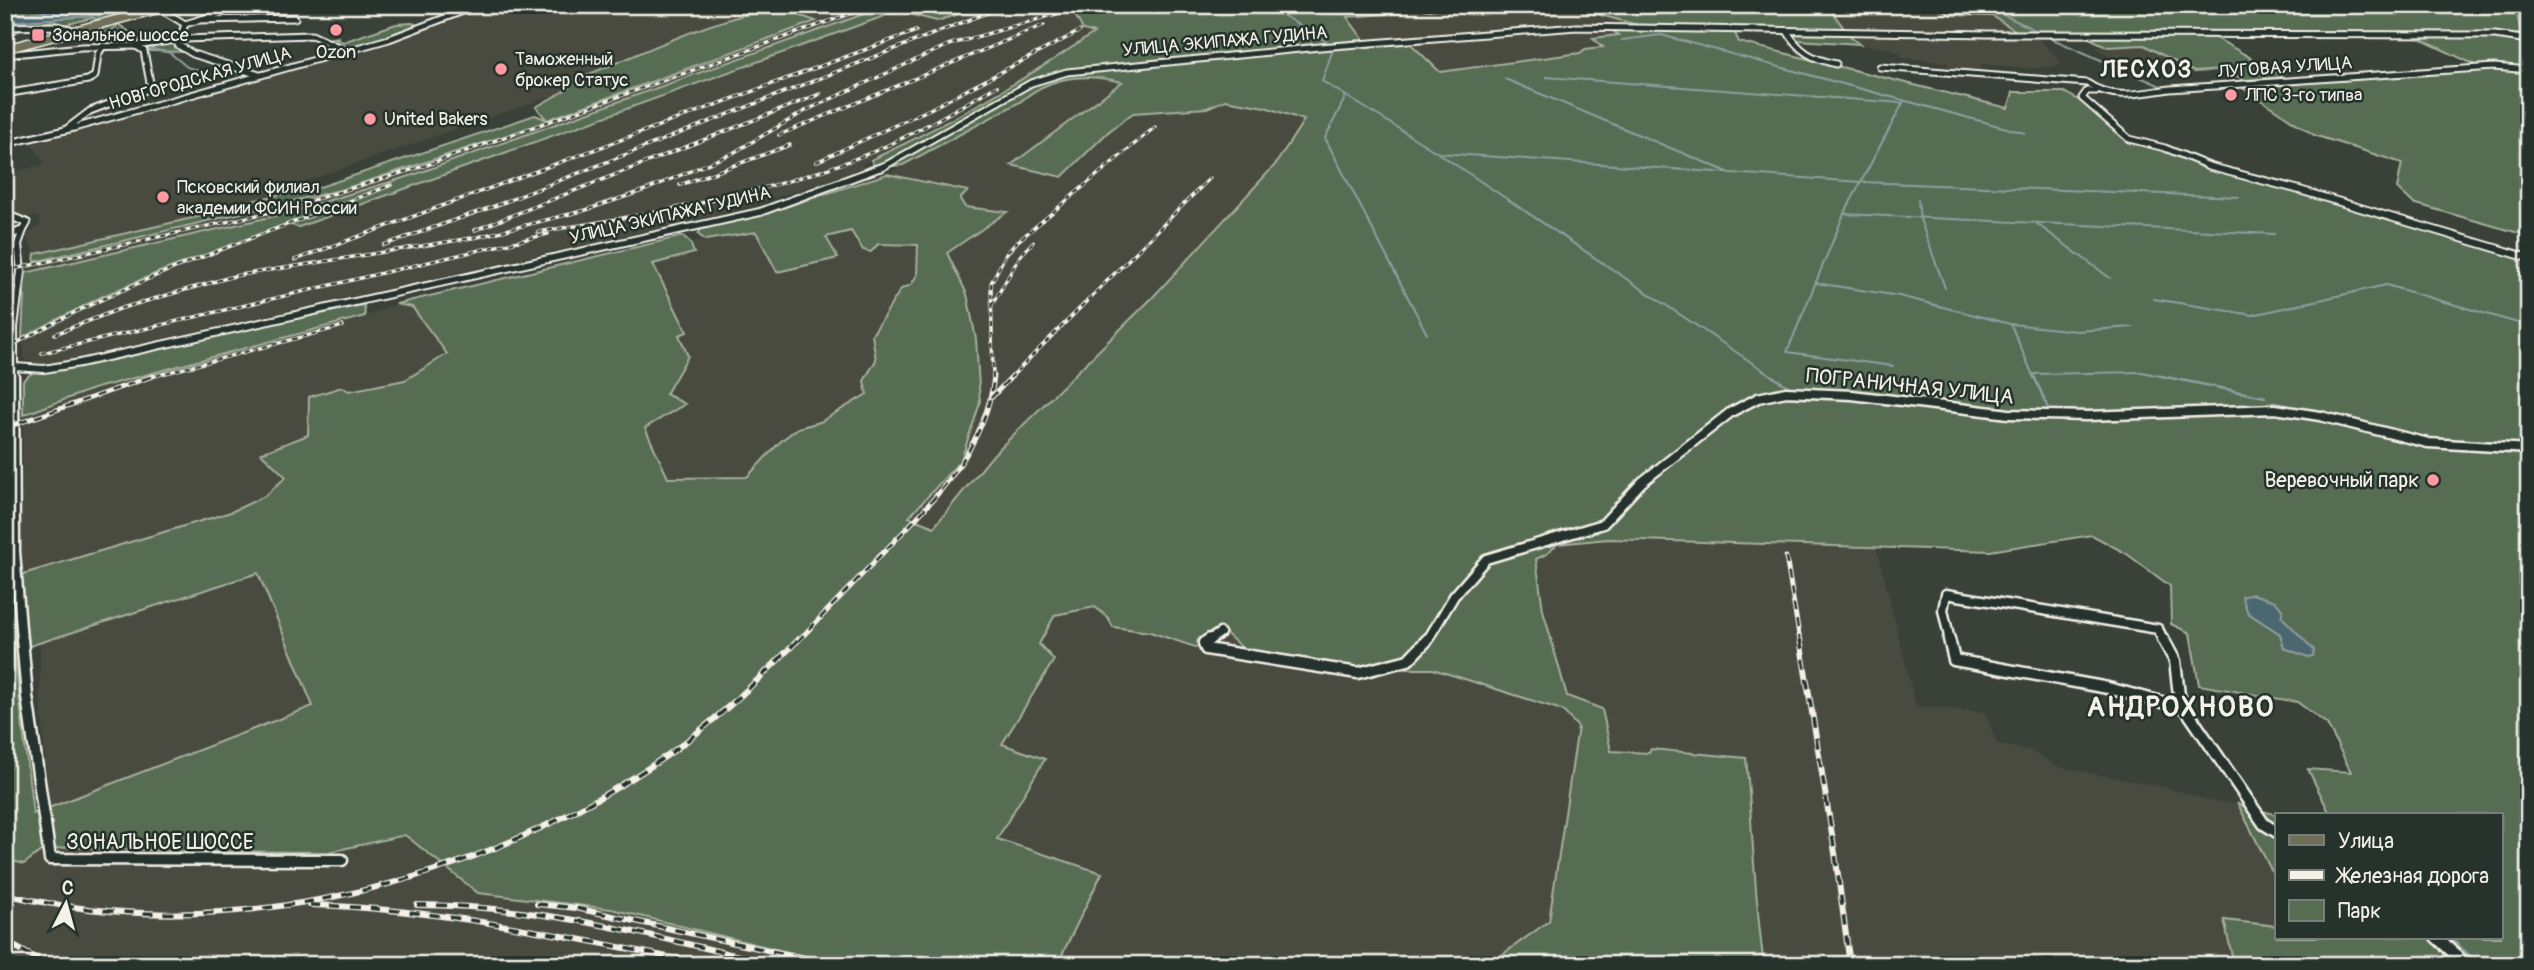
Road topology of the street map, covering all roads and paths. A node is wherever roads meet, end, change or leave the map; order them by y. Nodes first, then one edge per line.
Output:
1 (173, 5) edge
2 (248, 5) edge
3 (479, 5) edge
4 (2524, 5) edge
5 (160, 9) junction
6 (295, 18) dead end
7 (198, 20) junction
8 (185, 24) junction
9 (5, 27) edge
10 (2529, 27) edge
11 (73, 30) junction
12 (1787, 31) junction
13 (182, 39) junction
14 (2529, 40) edge
15 (103, 46) junction
16 (136, 46) junction
17 (5, 49) edge
18 (343, 49) dead end
19 (5, 55) edge
20 (1836, 64) dead end
21 (1881, 67) dead end
22 (2529, 69) edge
23 (260, 75) junction
24 (2096, 90) junction
25 (5, 93) edge
26 (63, 131) junction
27 (5, 144) edge
28 (5, 214) edge
29 (19, 220) junction
30 (5, 221) edge
31 (23, 230) junction
32 (5, 239) edge
33 (18, 244) junction
34 (2529, 258) edge
35 (15, 368) junction
36 (2529, 449) edge
37 (1220, 633) dead end
38 (2185, 708) junction
39 (2275, 831) edge
40 (342, 860) dead end
41 (2438, 939) edge
42 (2467, 965) edge

1 - 5 main road
2 - 7 street
3 - 23 street, НОВГОРОДСКАЯ УЛИЦА
4 - 10 highway
5 - 8 street
5 - 11 main road
6 - 7 street
7 - 8 street
8 - 13 street
9 - 11 street
11 - 17 main road
12 - 14 street, УЛИЦА ЭКИПАЖА ГУДИНА
12 - 20 street
12 - 35 street, УЛИЦА ЭКИПАЖА ГУДИНА
13 - 16 street
13 - 18 street
13 - 23 street
15 - 16 street
15 - 19 street
15 - 25 street
16 - 26 street
21 - 24 street, ЛУГОВАЯ УЛИЦА
22 - 24 street, ЛУГОВАЯ УЛИЦА
23 - 26 street, НОВГОРОДСКАЯ УЛИЦА
24 - 34 street
26 - 27 street, НОВГОРОДСКАЯ УЛИЦА
28 - 29 street
29 - 30 street
29 - 31 street
31 - 32 street
31 - 33 street, ЗОНАЛЬНОЕ ШОССЕ
32 - 33 street
33 - 35 street, ЗОНАЛЬНОЕ ШОССЕ
35 - 40 street, ЗОНАЛЬНОЕ ШОССЕ
36 - 37 street, ПОГРАНИЧНАЯ УЛИЦА
38 - 38 street
38 - 39 street
41 - 42 street

